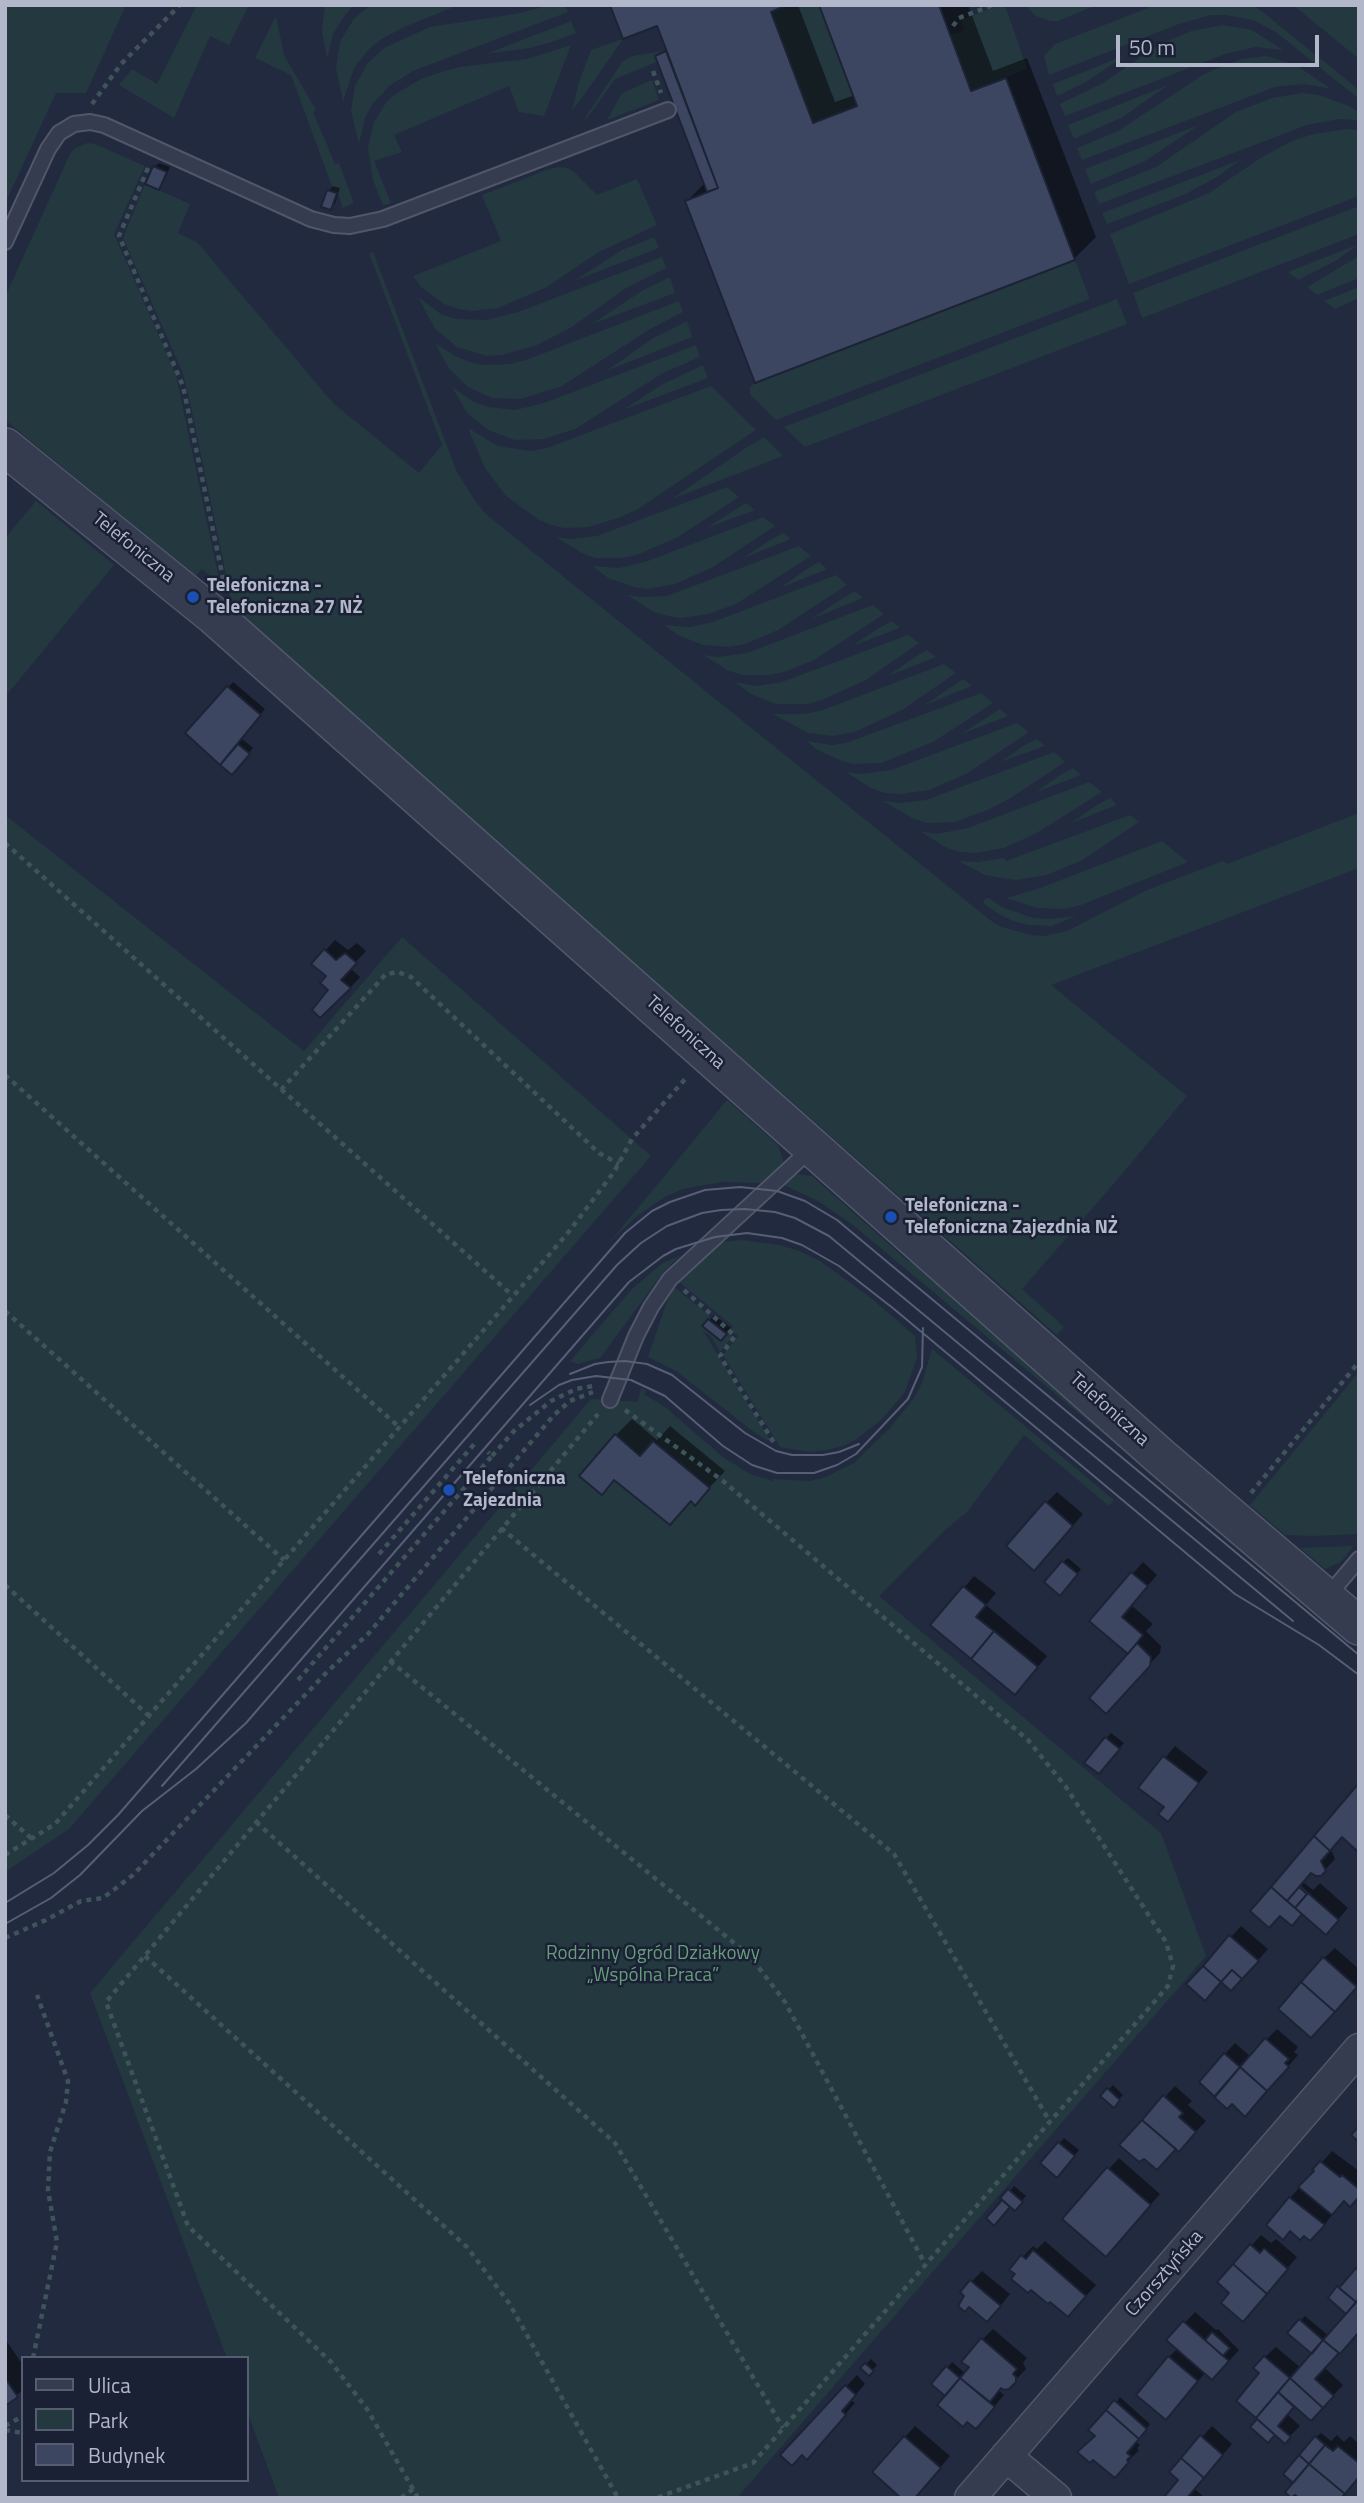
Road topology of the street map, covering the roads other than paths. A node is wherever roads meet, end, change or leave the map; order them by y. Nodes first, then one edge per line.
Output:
1 (668, 110) dead end
2 (5, 242) edge
3 (5, 447) edge
4 (813, 1147) junction
5 (613, 1394) road end
6 (1359, 1559) edge
7 (1326, 1598) junction
8 (1359, 1626) edge
9 (1359, 2049) edge
10 (1006, 2456) junction
11 (970, 2498) edge
12 (1056, 2498) edge

1 - 2 lane
3 - 4 street, Telefoniczna
4 - 5 lane
4 - 7 street, Telefoniczna
6 - 7 lane
7 - 8 street, Telefoniczna
9 - 10 street, Czorsztyńska
10 - 11 street, Czorsztyńska
10 - 12 street

